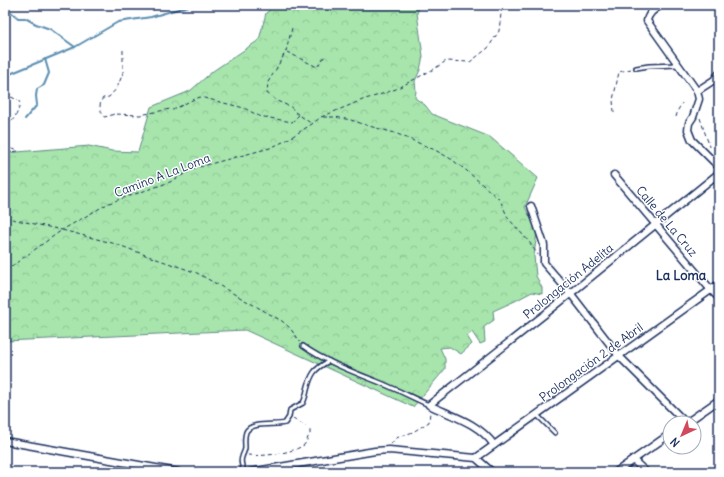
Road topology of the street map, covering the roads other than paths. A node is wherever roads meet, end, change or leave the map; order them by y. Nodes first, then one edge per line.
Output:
1 (661, 5) edge
2 (678, 65) junction
3 (636, 68) road end
4 (719, 74) edge
5 (697, 90) junction
6 (719, 167) edge
7 (719, 172) edge
8 (614, 175) dead end
9 (531, 206) dead end
10 (655, 225) junction
11 (719, 284) edge
12 (711, 290) junction
13 (571, 294) junction
14 (719, 298) edge
15 (303, 346) road end
16 (619, 356) junction
17 (329, 361) junction
18 (719, 400) edge
19 (429, 405) junction
20 (537, 415) junction
21 (678, 415) edge
22 (697, 415) edge
23 (555, 433) dead end
24 (662, 440) edge
25 (5, 441) edge
26 (494, 445) junction
27 (476, 458) junction
28 (633, 460) junction
29 (178, 472) edge
30 (245, 472) edge
31 (250, 472) edge
32 (492, 472) edge
33 (616, 472) edge
34 (646, 472) edge

1 - 2 street
2 - 3 lane
2 - 5 street
4 - 5 street
5 - 6 street
7 - 10 street, Prolongación Adelita
8 - 10 street, Calle de La Cruz
9 - 13 street
10 - 12 street, Calle de La Cruz
10 - 13 street, Prolongación Adelita
11 - 12 street, Prolongación 2 de Abril
12 - 14 street, Calle de La Cruz
12 - 16 street, Prolongación 2 de Abril
13 - 16 street
13 - 19 street, Prolongación Adelita
15 - 17 lane
16 - 20 street, Prolongación 2 de Abril
16 - 21 street
17 - 19 lane
17 - 30 lane
18 - 22 street
19 - 26 street
20 - 23 lane
20 - 26 street, Prolongación 2 de Abril
24 - 28 street
25 - 29 street
26 - 27 street, Prolongación 2 de Abril
27 - 31 street
27 - 32 street
28 - 33 street
28 - 34 street

